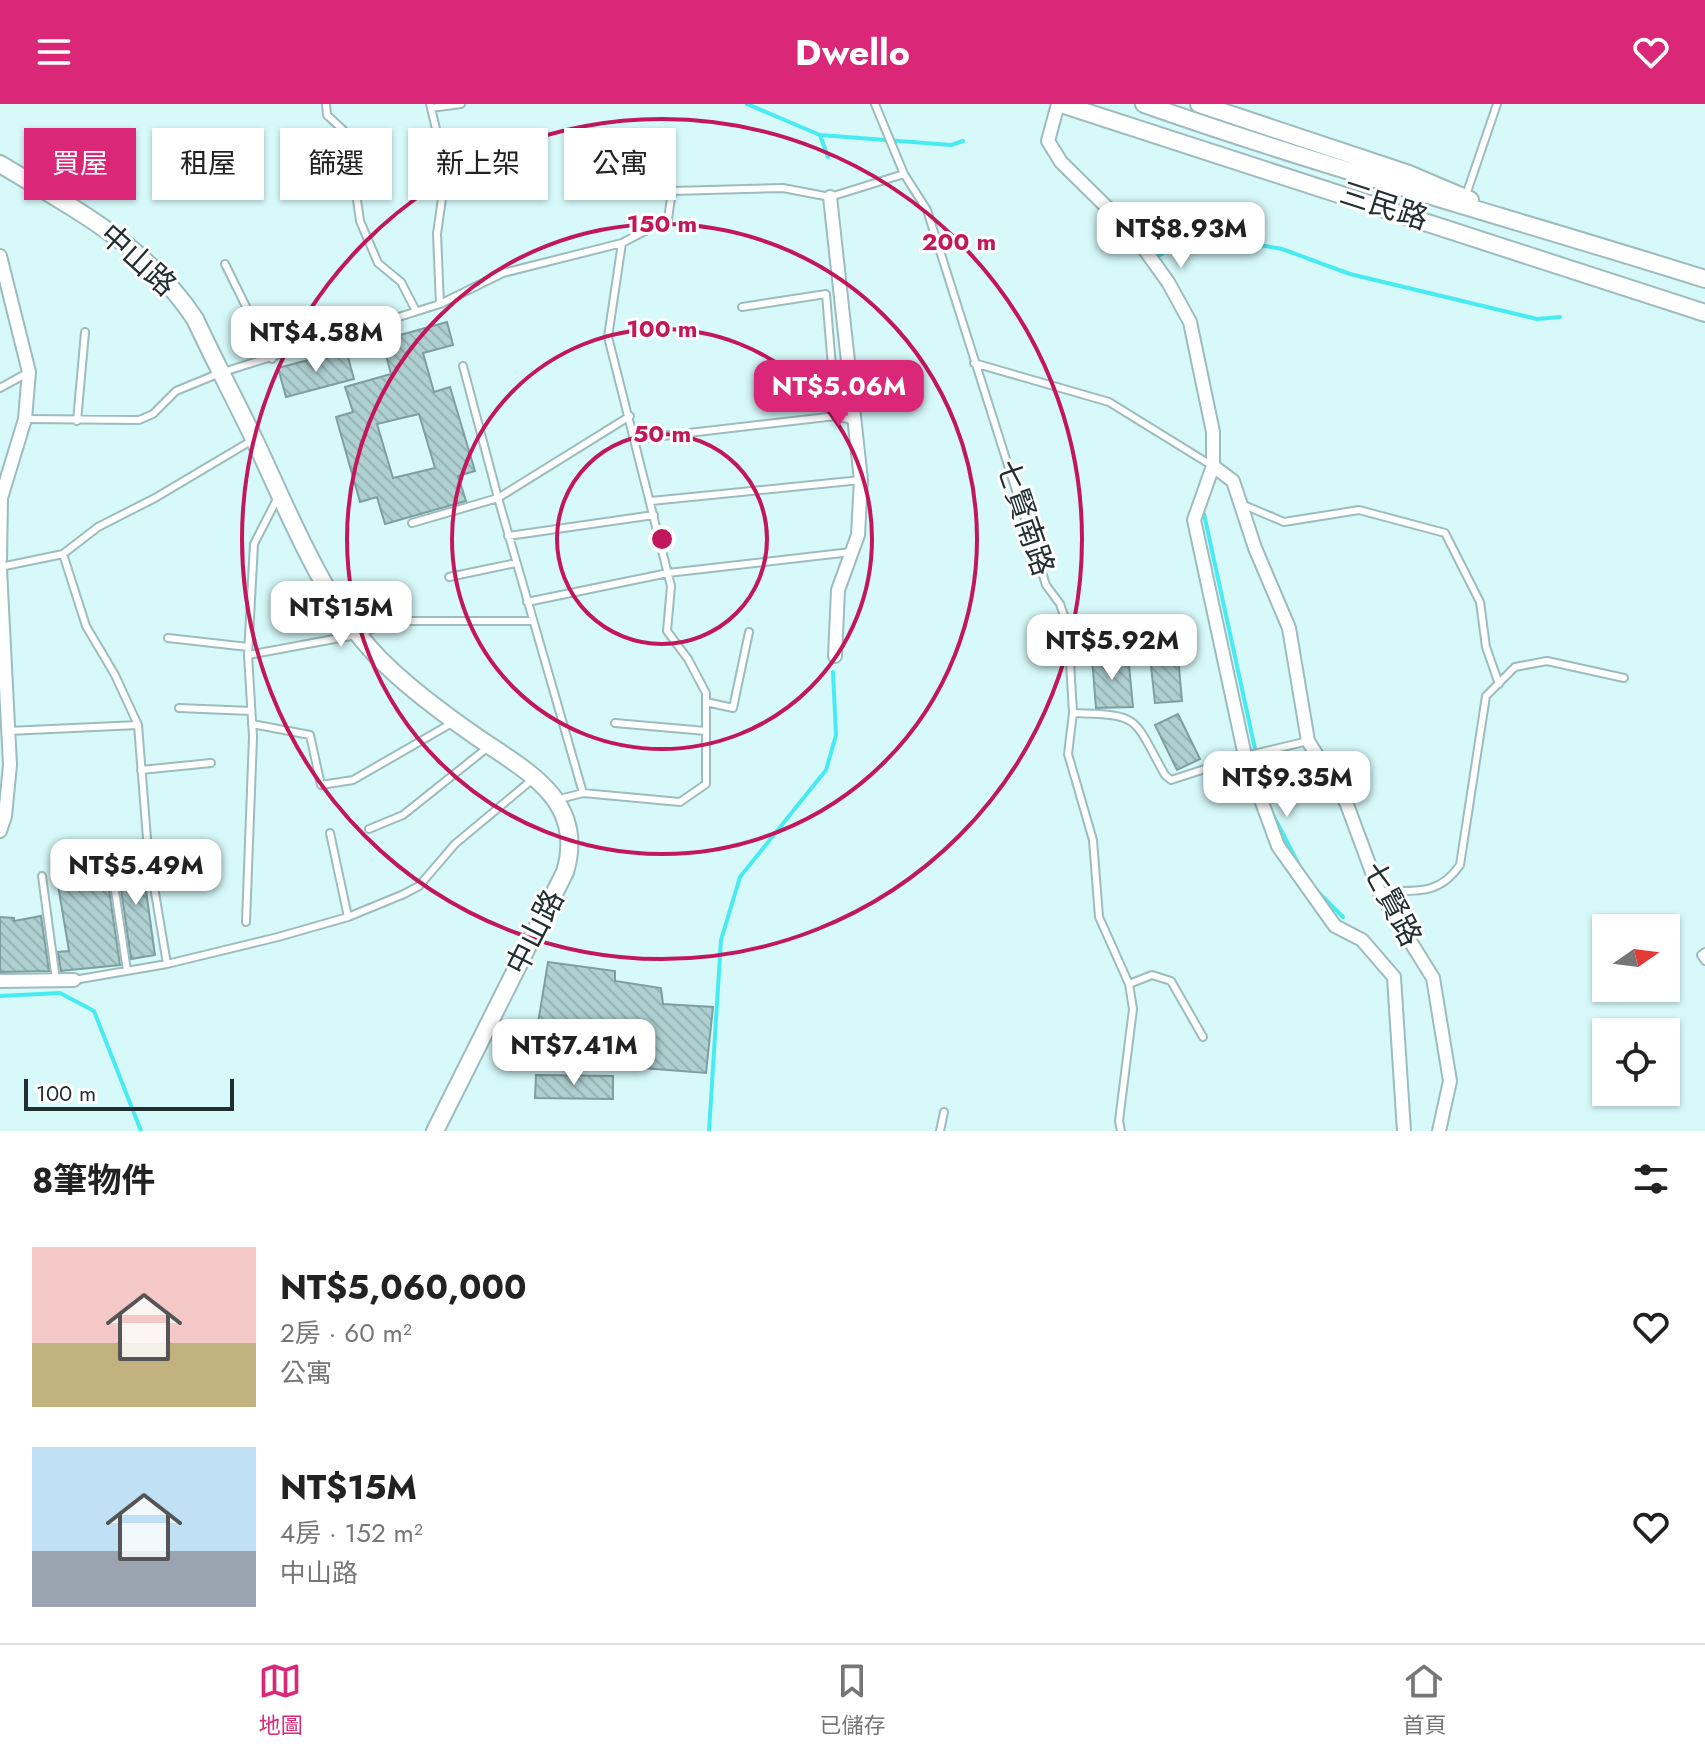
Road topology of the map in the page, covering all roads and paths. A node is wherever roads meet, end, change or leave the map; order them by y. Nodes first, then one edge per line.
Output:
1 (326, 104) edge
2 (461, 104) edge
3 (875, 104) edge
4 (1059, 104) edge
5 (1144, 104) edge
6 (1199, 104) edge
7 (1497, 104) edge
8 (431, 106) edge
9 (1227, 108) edge
10 (0, 164) edge
11 (904, 174) junction
12 (830, 197) junction
13 (1465, 198) junction
14 (1515, 219) junction
15 (622, 243) junction
16 (0, 256) edge
17 (225, 264) dead end
18 (1705, 279) edge
19 (440, 304) junction
20 (742, 307) dead end
21 (1704, 307) edge
22 (416, 311) junction
23 (85, 332) dead end
24 (272, 359) junction
25 (974, 363) junction
26 (463, 366) dead end
27 (29, 372) junction
28 (220, 373) junction
29 (0, 388) edge
30 (630, 416) junction
31 (836, 416) junction
32 (25, 419) junction
33 (77, 421) junction
34 (856, 421) junction
35 (255, 439) junction
36 (637, 439) junction
37 (1213, 466) junction
38 (861, 480) junction
39 (278, 496) junction
40 (498, 498) junction
41 (651, 501) junction
42 (1240, 503) junction
43 (654, 515) junction
44 (412, 523) dead end
45 (508, 536) junction
46 (852, 552) junction
47 (63, 554) junction
48 (0, 560) edge
49 (516, 563) junction
50 (0, 568) edge
51 (668, 573) junction
52 (449, 577) dead end
53 (527, 602) junction
54 (531, 621) junction
55 (749, 632) dead end
56 (356, 635) junction
57 (168, 638) dead end
58 (248, 651) junction
59 (835, 656) dead end
60 (1624, 678) dead end
61 (1499, 684) junction
62 (706, 702) junction
63 (179, 708) dead end
64 (251, 711) junction
65 (1073, 713) junction
66 (455, 721) junction
67 (615, 723) dead end
68 (252, 724) junction
69 (138, 725) junction
70 (8, 731) junction
71 (706, 731) junction
72 (1308, 741) junction
73 (490, 746) junction
74 (1245, 756) junction
75 (211, 763) dead end
76 (141, 770) junction
77 (536, 777) junction
78 (583, 793) junction
79 (556, 800) junction
80 (3, 816) edge
81 (369, 829) dead end
82 (0, 831) edge
83 (330, 833) dead end
84 (204, 846) dead end
85 (148, 851) junction
86 (110, 857) dead end
87 (42, 876) dead end
88 (1379, 891) junction
89 (348, 917) junction
90 (246, 922) dead end
91 (1705, 952) edge
92 (1705, 961) edge
93 (167, 964) junction
94 (127, 971) junction
95 (56, 980) junction
96 (74, 980) joint
97 (0, 981) edge
98 (1129, 984) junction
99 (1203, 1037) dead end
100 (944, 1112) dead end
101 (435, 1131) edge
102 (940, 1131) edge
103 (1121, 1131) edge
104 (1404, 1131) edge
105 (1439, 1131) edge

1 - 22 lane
2 - 8 lane
3 - 11 lane, 七賢南路
4 - 21 street, 三民路
4 - 37 street
5 - 14 street, 三民路
6 - 9 street, 三民路
7 - 13 lane
8 - 19 lane
9 - 13 street, 三民路
10 - 28 street, 中山路
11 - 12 lane
11 - 25 lane, 七賢南路
12 - 15 lane
12 - 34 street
13 - 14 street, 三民路
14 - 18 street, 三民路
15 - 19 lane
15 - 30 lane
16 - 27 street
17 - 24 lane
19 - 22 lane
20 - 31 lane
22 - 24 lane
23 - 33 lane
24 - 28 lane
25 - 37 lane, 七賢路
25 - 65 lane, 七賢南路
26 - 40 lane
27 - 29 lane
27 - 32 street
28 - 33 lane
28 - 35 street, 中山路
30 - 36 lane
30 - 40 lane
31 - 34 lane
31 - 36 lane
32 - 33 lane
32 - 48 street
34 - 38 street
35 - 39 street, 中山路
35 - 47 lane
36 - 41 lane
37 - 42 street, 七賢路
37 - 74 street
38 - 41 lane
38 - 46 street
39 - 56 street, 中山路
39 - 58 lane
40 - 44 lane
40 - 45 lane
41 - 43 lane
42 - 61 lane
42 - 72 street, 七賢路
43 - 45 lane
43 - 51 lane
45 - 49 lane
46 - 51 lane
46 - 59 street
47 - 50 lane
47 - 69 lane
49 - 52 lane
49 - 53 lane
50 - 70 street
51 - 53 lane
51 - 62 lane
53 - 54 lane
54 - 56 lane
54 - 78 lane
55 - 62 lane
56 - 58 lane
56 - 66 street, 中山路
57 - 58 lane
58 - 64 lane
60 - 61 lane
61 - 88 lane
62 - 71 lane
63 - 64 lane
64 - 68 lane
65 - 74 lane
65 - 98 lane, 七賢南路
66 - 68 lane
66 - 73 street, 中山路
67 - 71 lane
68 - 90 lane
69 - 70 lane
69 - 76 lane
70 - 80 street
71 - 78 lane
72 - 74 lane
72 - 88 street, 七賢路
73 - 77 street, 中山路
73 - 81 lane
74 - 104 street
75 - 76 lane
76 - 85 lane
77 - 79 street, 中山路
77 - 89 lane
78 - 79 lane
79 - 101 street, 中山路
80 - 82 street
83 - 89 lane
84 - 85 lane
85 - 93 lane
86 - 94 lane
87 - 95 lane
88 - 105 street, 七賢路
89 - 93 lane
91 - 92 lane
93 - 94 lane
94 - 96 lane
95 - 96 street
95 - 97 street
98 - 99 lane
98 - 103 lane, 七賢南路
100 - 102 lane

